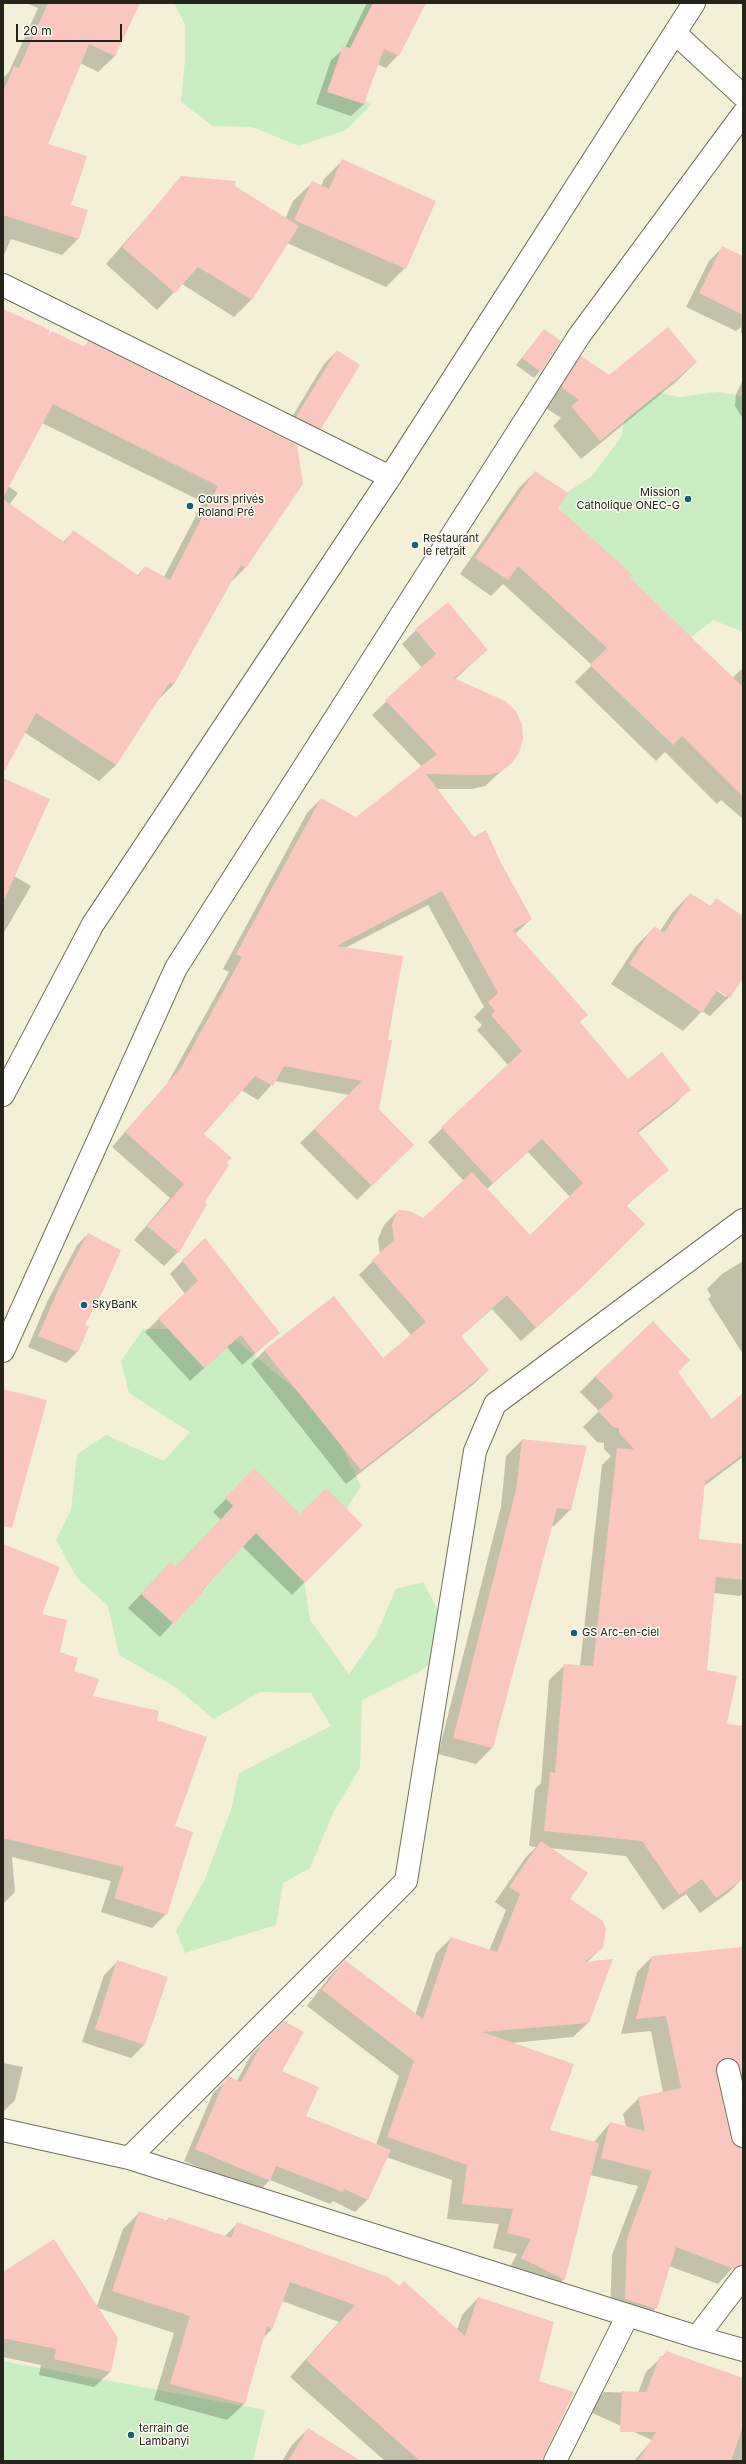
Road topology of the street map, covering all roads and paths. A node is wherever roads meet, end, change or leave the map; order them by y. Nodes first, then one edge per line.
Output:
1 (694, 3) edge
2 (675, 33) junction
3 (743, 96) edge
4 (743, 114) edge
5 (3, 285) edge
6 (390, 476) junction
7 (3, 1094) edge
8 (743, 1220) edge
9 (3, 1351) edge
10 (728, 2070) dead end
11 (3, 2130) edge
12 (743, 2136) edge
13 (129, 2158) junction
14 (743, 2277) edge
15 (628, 2315) junction
16 (697, 2338) junction
17 (743, 2350) edge
18 (555, 2461) edge

1 - 2 street
2 - 3 street
2 - 6 street
4 - 9 street
5 - 6 street
6 - 7 street
8 - 13 street
10 - 12 street
11 - 13 street
13 - 15 street
14 - 16 street
15 - 16 street
15 - 18 street
16 - 17 street

